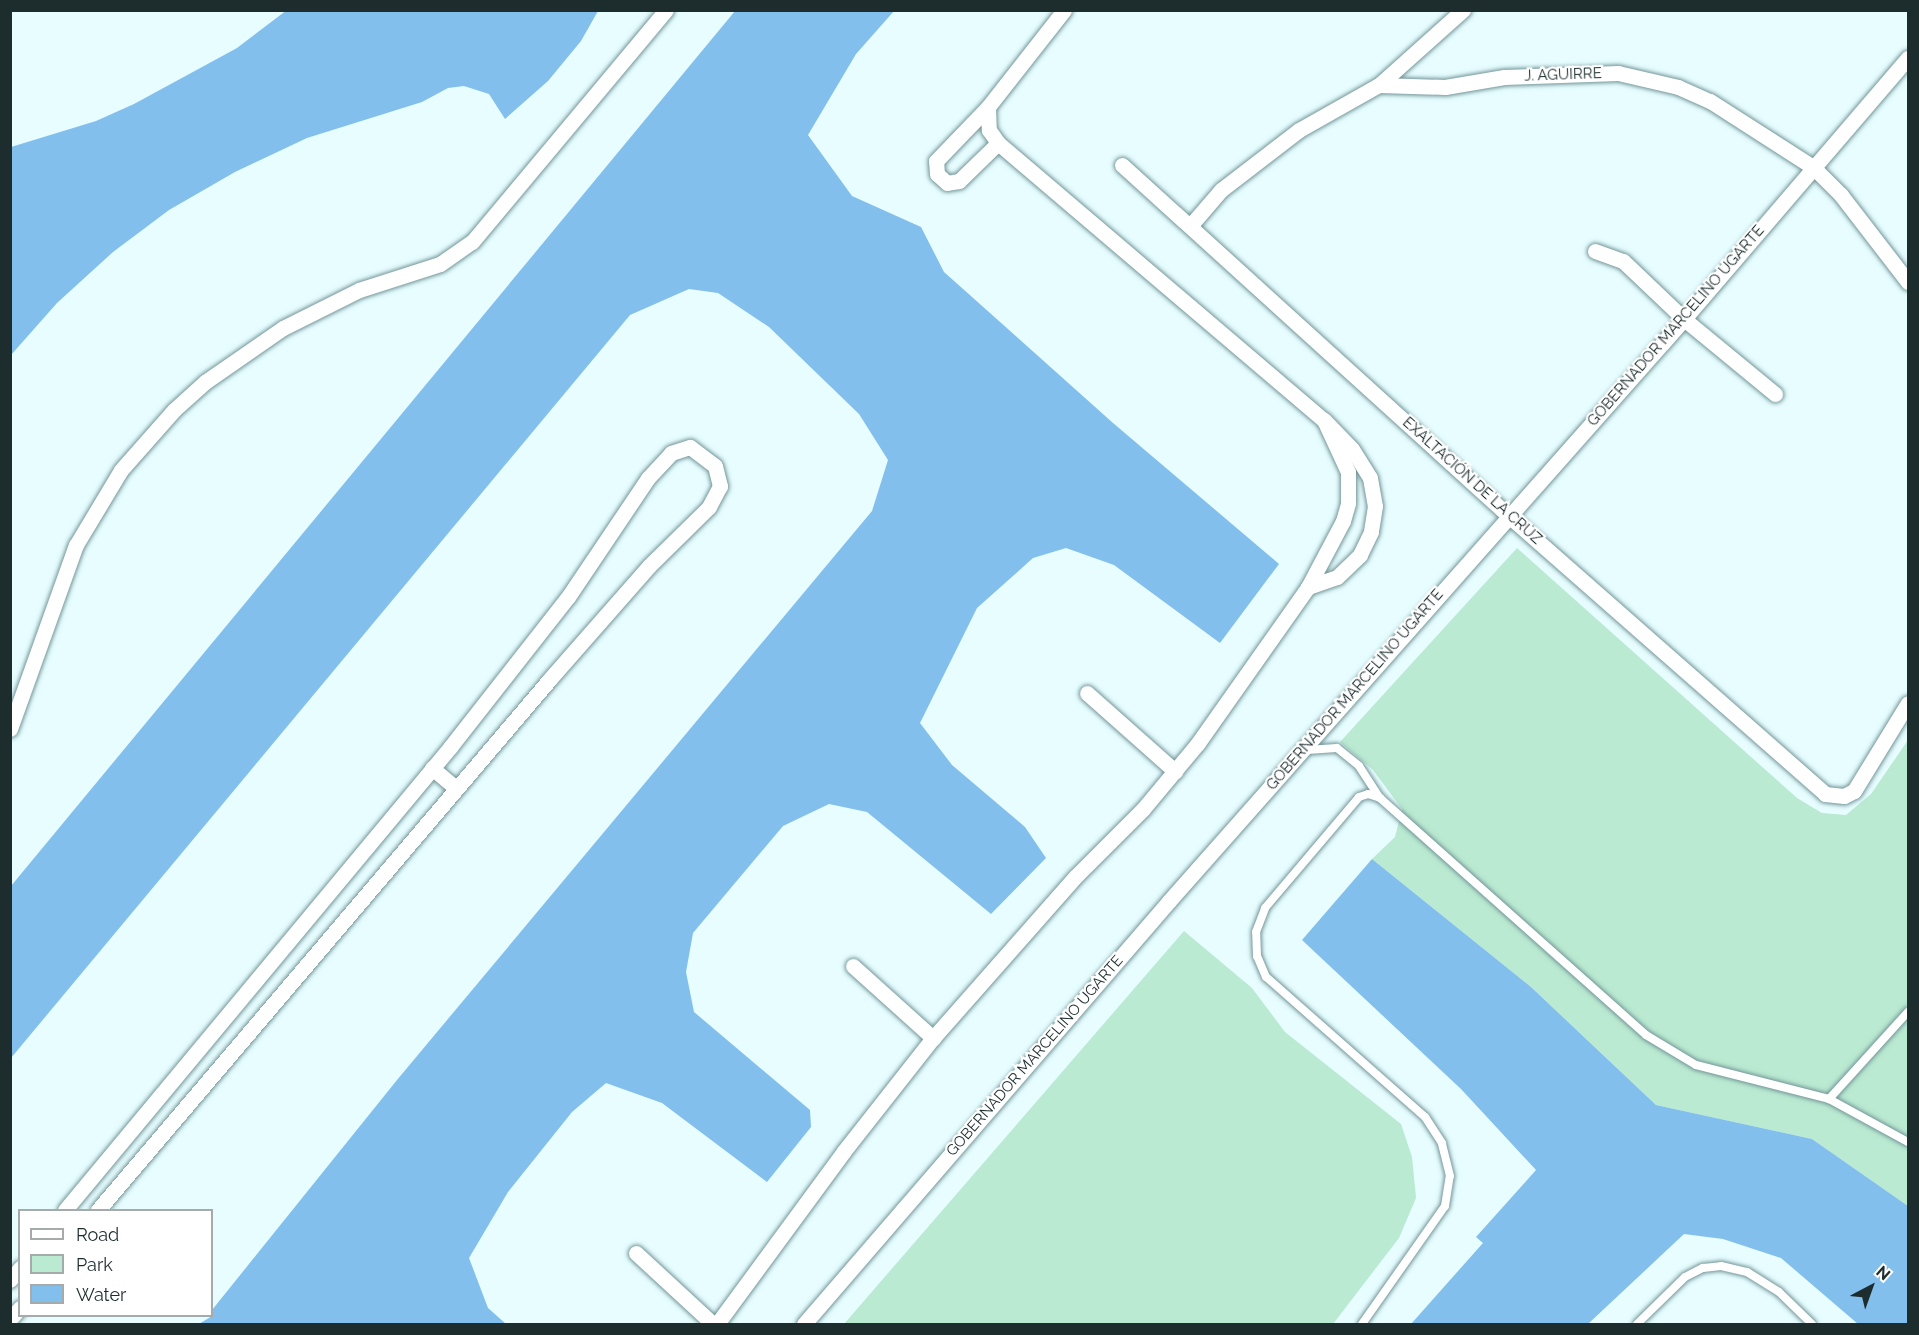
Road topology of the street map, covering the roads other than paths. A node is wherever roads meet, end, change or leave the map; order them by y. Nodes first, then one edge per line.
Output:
1 (666, 10) edge
2 (1064, 10) edge
3 (1463, 10) edge
4 (1908, 58) edge
5 (1378, 85) junction
6 (988, 107) junction
7 (998, 143) junction
8 (1122, 165) dead end
9 (1813, 167) junction
10 (1190, 226) junction
11 (1595, 251) dead end
12 (1908, 282) edge
13 (1684, 320) junction
14 (1774, 394) dead end
15 (1324, 420) junction
16 (1509, 516) junction
17 (1308, 587) junction
18 (1087, 693) dead end
19 (1908, 702) edge
20 (10, 729) edge
21 (1300, 752) junction
22 (432, 768) junction
23 (1175, 771) junction
24 (456, 788) junction
25 (1380, 798) junction
26 (853, 966) dead end
27 (1908, 1012) edge
28 (933, 1038) junction
29 (162, 1094) junction
30 (1829, 1100) junction
31 (180, 1113) junction
32 (1908, 1142) edge
33 (66, 1209) edge
34 (99, 1209) edge
35 (636, 1253) dead end
36 (713, 1324) edge
37 (717, 1324) edge
38 (804, 1324) edge
39 (1362, 1324) edge
40 (1637, 1324) edge
41 (1812, 1324) edge

1 - 20 street
2 - 6 street
3 - 5 street
4 - 9 street, GOBERNADOR MARCELINO UGARTE
5 - 9 street, J. AGUIRRE
5 - 10 street
6 - 7 street
6 - 7 street
7 - 15 street
8 - 10 street, EXALTACIÓN DE LA CRUZ
9 - 12 street, J. AGUIRRE
9 - 13 street, GOBERNADOR MARCELINO UGARTE
10 - 16 street, EXALTACIÓN DE LA CRUZ
11 - 13 street
13 - 14 street
13 - 16 street, GOBERNADOR MARCELINO UGARTE
15 - 17 street
15 - 17 street
16 - 19 street, EXALTACIÓN DE LA CRUZ
16 - 21 street, GOBERNADOR MARCELINO UGARTE
17 - 23 street
18 - 23 street
21 - 25 lane
21 - 38 street, GOBERNADOR MARCELINO UGARTE
22 - 24 street
22 - 24 street
22 - 29 street
23 - 28 street
24 - 31 street
25 - 30 lane
25 - 39 lane
26 - 28 street
27 - 30 lane
28 - 37 street
29 - 31 street
29 - 33 street
30 - 32 lane
31 - 34 street
35 - 36 street
40 - 41 lane

